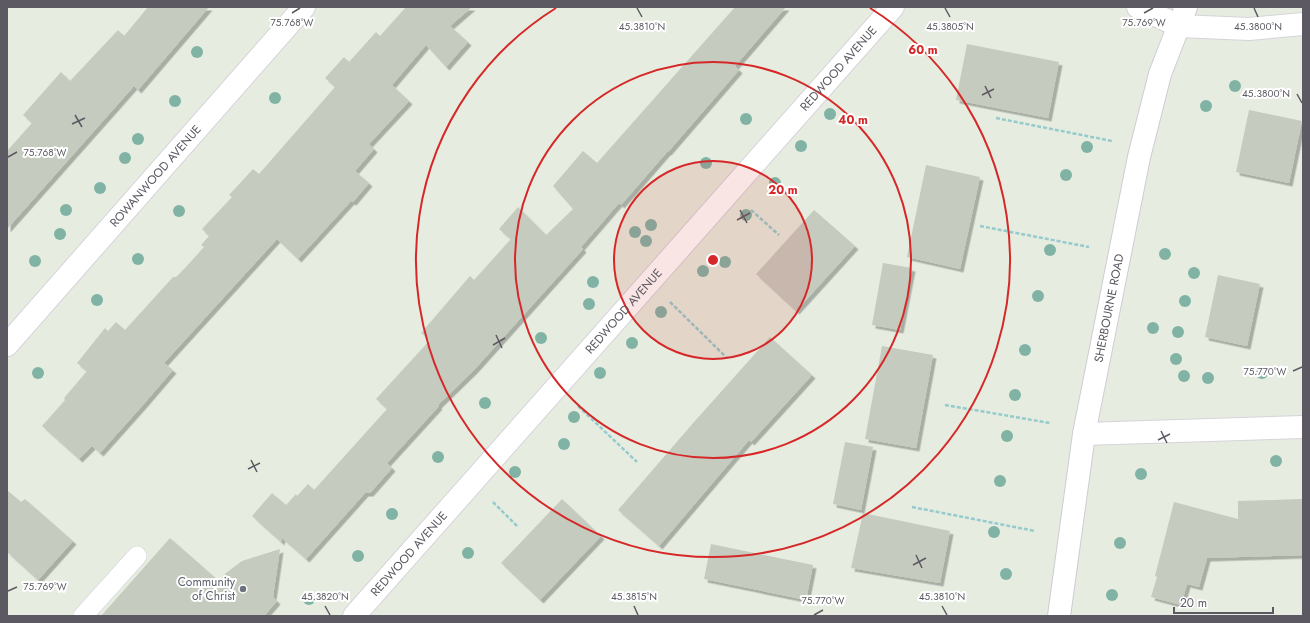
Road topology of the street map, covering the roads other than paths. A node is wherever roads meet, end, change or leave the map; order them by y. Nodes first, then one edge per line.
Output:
1 (304, 7) edge
2 (893, 7) edge
3 (1138, 7) edge
4 (1182, 17) edge
5 (1300, 26) edge
6 (7, 345) edge
7 (1303, 427) edge
8 (1084, 434) junction
9 (137, 556) dead end
10 (83, 616) edge
11 (354, 616) edge
12 (1059, 616) edge

1 - 6 street, ROWANWOOD AVENUE
2 - 11 street, REDWOOD AVENUE
3 - 4 street
4 - 5 street
4 - 8 street, SHERBOURNE ROAD
7 - 8 street
8 - 12 street, SHERBOURNE ROAD
9 - 10 lane

